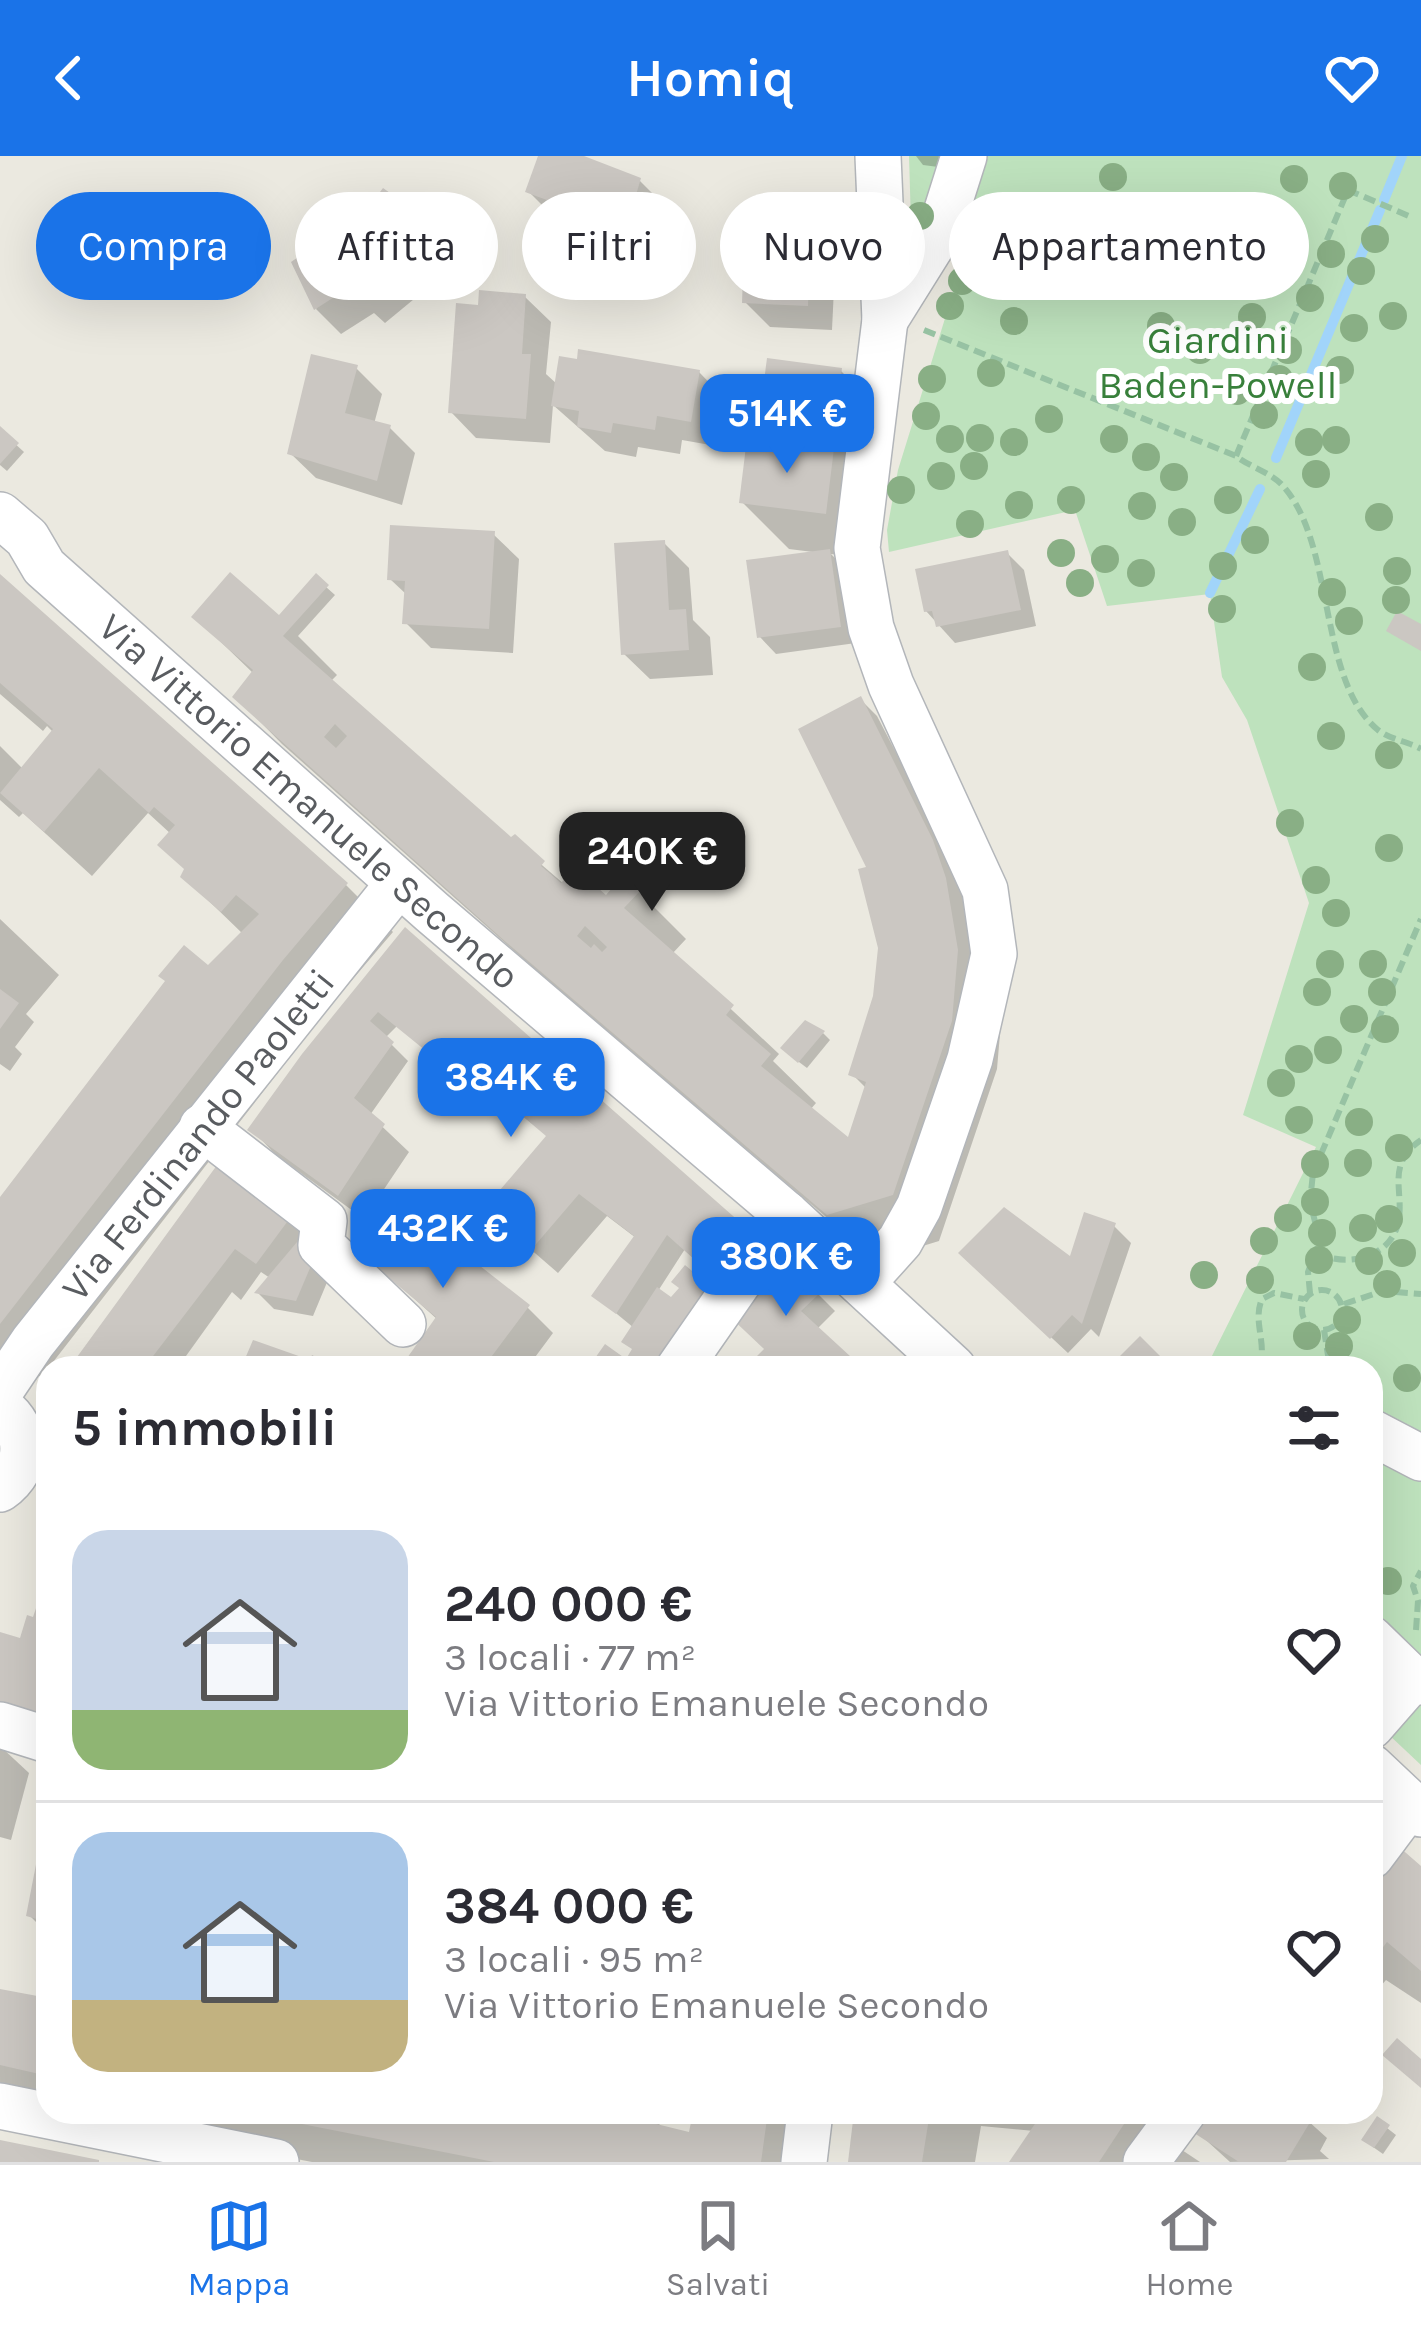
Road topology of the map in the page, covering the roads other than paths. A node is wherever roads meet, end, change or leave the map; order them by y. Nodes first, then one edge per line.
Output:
1 (878, 156) edge
2 (964, 156) edge
3 (885, 320) junction
4 (0, 515) edge
5 (0, 547) edge
6 (44, 567) junction
7 (398, 883) junction
8 (202, 1127) junction
9 (786, 1214) junction
10 (863, 1282) junction
11 (403, 1324) dead end
12 (687, 1356) edge
13 (940, 1356) edge
14 (0, 1391) edge
15 (0, 1407) edge
16 (1383, 1438) edge
17 (1421, 1458) edge
18 (23, 1476) edge
19 (1383, 1650) edge
20 (1417, 1680) edge
21 (1383, 1714) edge
22 (0, 1725) edge
23 (36, 1736) edge
24 (1383, 1778) edge
25 (1416, 1809) edge
26 (1383, 1843) edge
27 (0, 2106) edge
28 (36, 2113) edge
29 (89, 2124) edge
30 (809, 2124) edge
31 (1174, 2124) edge
32 (276, 2162) edge
33 (804, 2162) edge
34 (1147, 2162) edge

1 - 3 street
2 - 3 street
3 - 10 street
4 - 6 street, Via Vittorio Emanuele Secondo
5 - 6 street, Via Vittorio Emanuele Secondo
6 - 7 street, Via Vittorio Emanuele Secondo
7 - 8 street, Via Ferdinando Paoletti
7 - 9 street, Via Vittorio Emanuele Secondo
8 - 11 street
8 - 14 street, Via Ferdinando Paoletti
9 - 10 street, Via Vittorio Emanuele Secondo
9 - 12 street
10 - 13 street, Via Vittorio Emanuele Secondo
15 - 18 street
16 - 17 street
19 - 20 street
20 - 21 street
22 - 23 street
24 - 25 street
25 - 26 street
27 - 28 street
29 - 32 street
30 - 33 street
31 - 34 street

